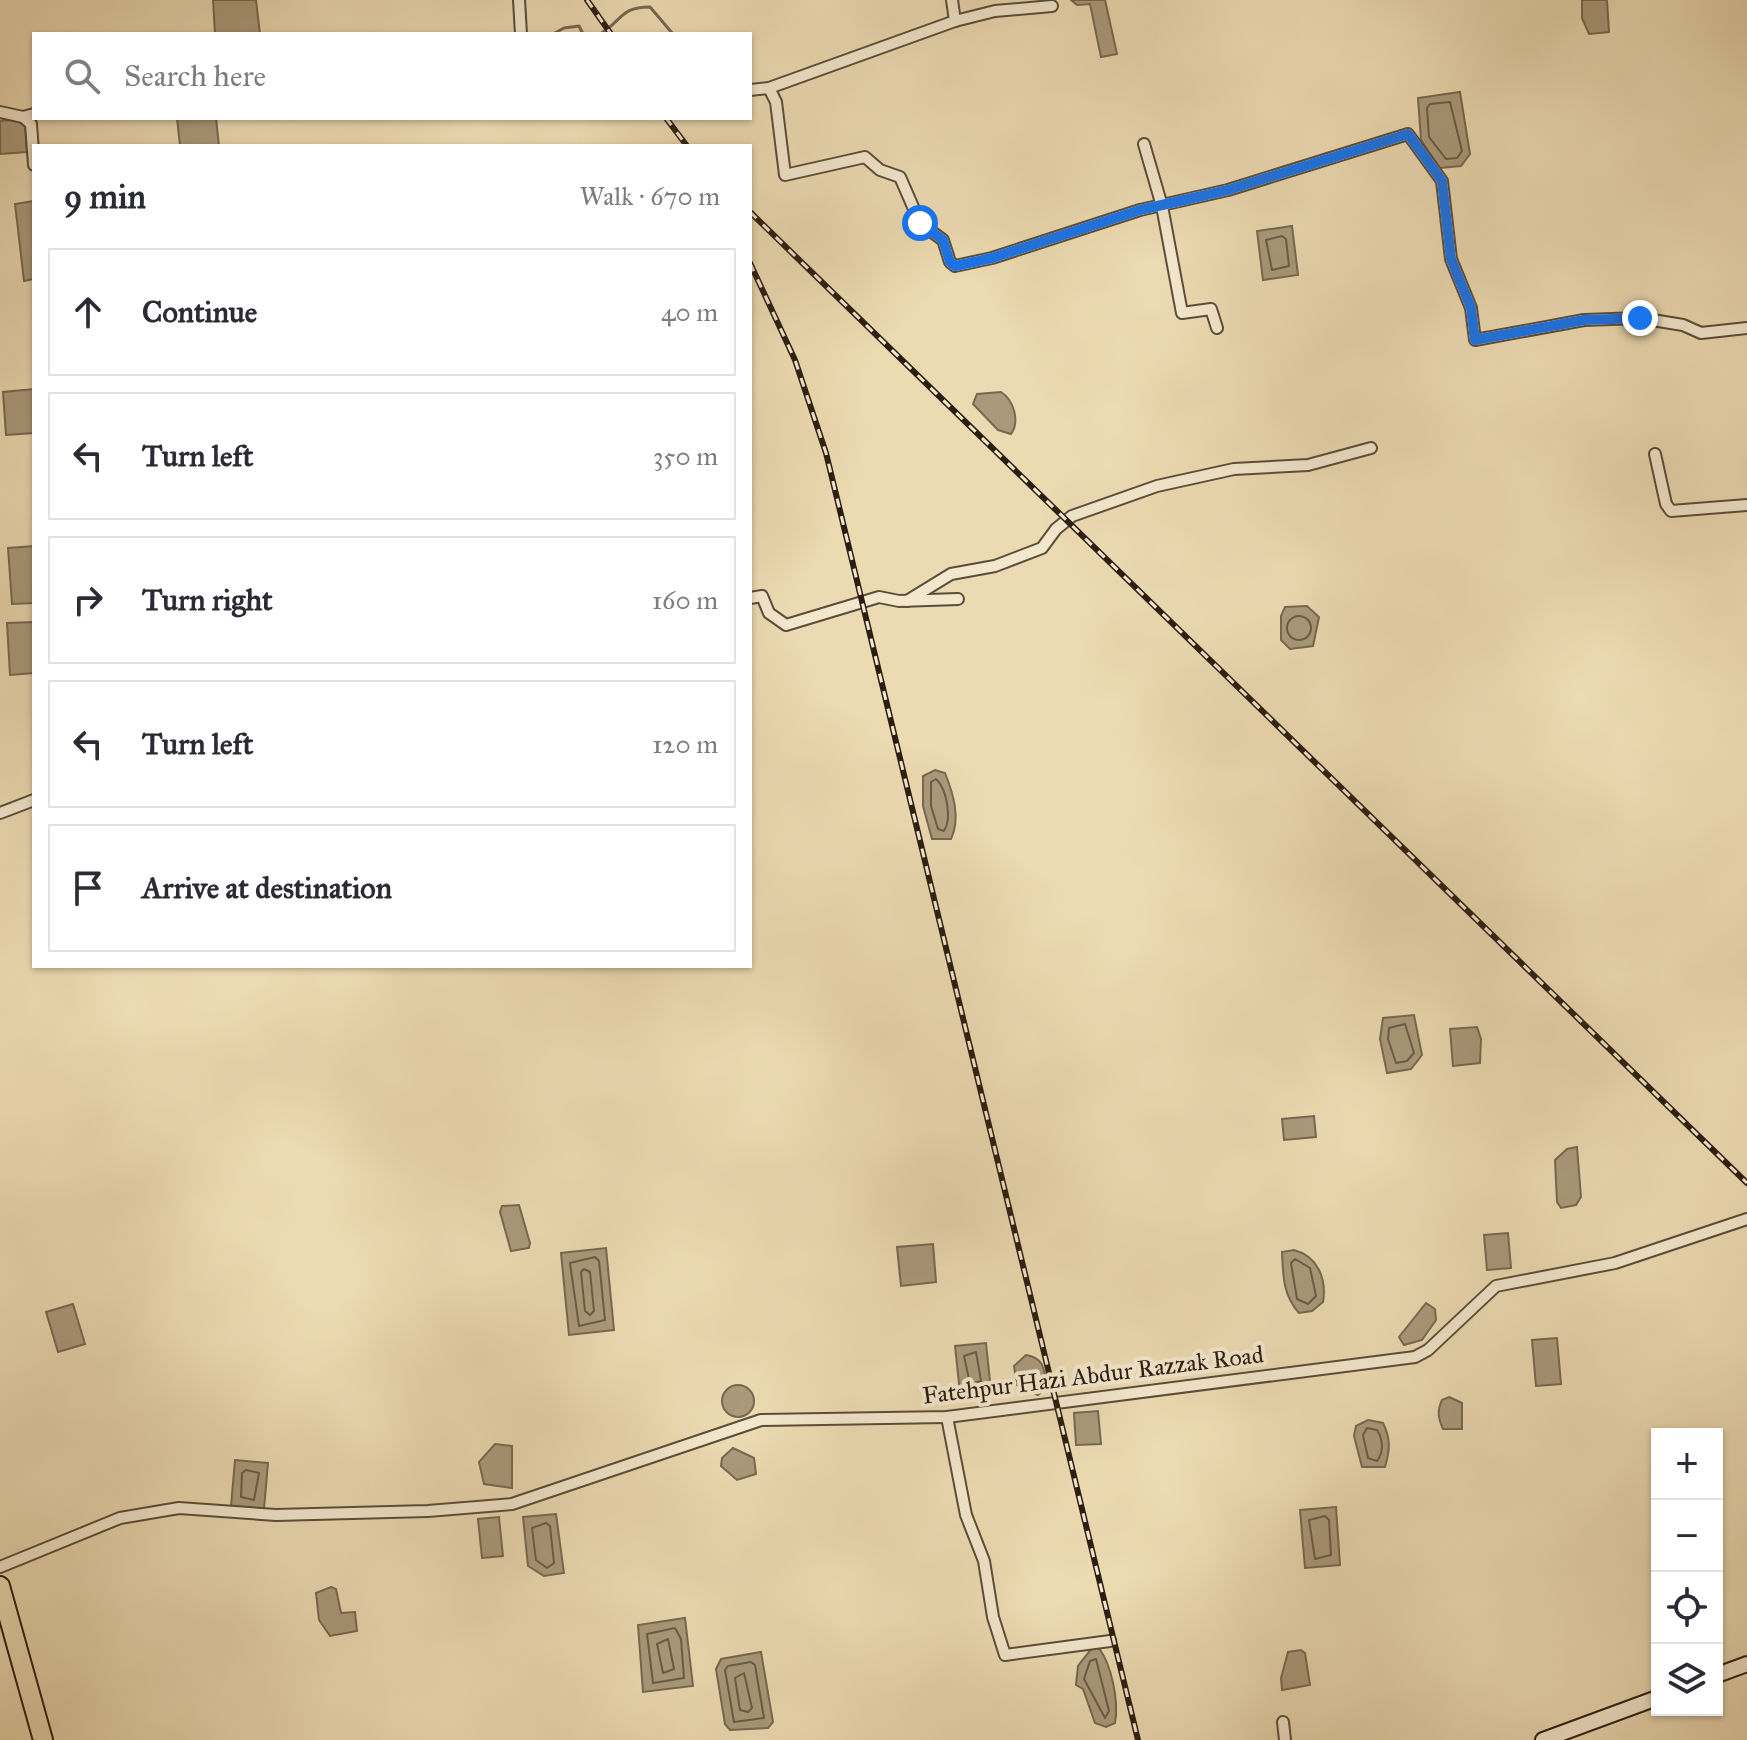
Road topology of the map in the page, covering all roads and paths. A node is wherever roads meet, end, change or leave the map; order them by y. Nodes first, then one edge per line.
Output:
1 (519, 0) edge
2 (952, 0) edge
3 (1052, 6) dead end
4 (955, 21) junction
5 (521, 32) edge
6 (769, 88) junction
7 (752, 90) edge
8 (0, 112) edge
9 (28, 116) edge
10 (32, 144) edge
11 (1144, 144) dead end
12 (1162, 206) junction
13 (1217, 328) dead end
14 (1747, 328) edge
15 (1371, 448) dead end
16 (1655, 454) dead end
17 (1747, 505) edge
18 (752, 598) edge
19 (958, 599) dead end
20 (907, 601) junction
21 (32, 801) edge
22 (0, 813) edge
23 (1747, 1219) edge
24 (947, 1417) junction
25 (0, 1567) edge
26 (0, 1586) edge
27 (0, 1614) edge
28 (1110, 1641) dead end
29 (1747, 1664) edge
30 (1723, 1673) edge
31 (1651, 1700) edge
32 (1283, 1722) dead end
33 (32, 1740) edge
34 (43, 1740) edge
35 (1285, 1740) edge
36 (1543, 1740) edge

1 - 5 street
2 - 4 street
3 - 4 street
4 - 6 street
6 - 7 street
6 - 12 street
8 - 9 street
9 - 10 street
11 - 12 street
12 - 13 street
12 - 14 street
15 - 20 street
16 - 17 street
18 - 20 street
19 - 20 street
21 - 22 street
23 - 24 street, Fatehpur Hazi Abdur Razzak Road
24 - 25 street, Fatehpur Hazi Abdur Razzak Road
24 - 28 street
26 - 34 highway
27 - 33 highway
29 - 30 main road
31 - 36 main road
32 - 35 street

